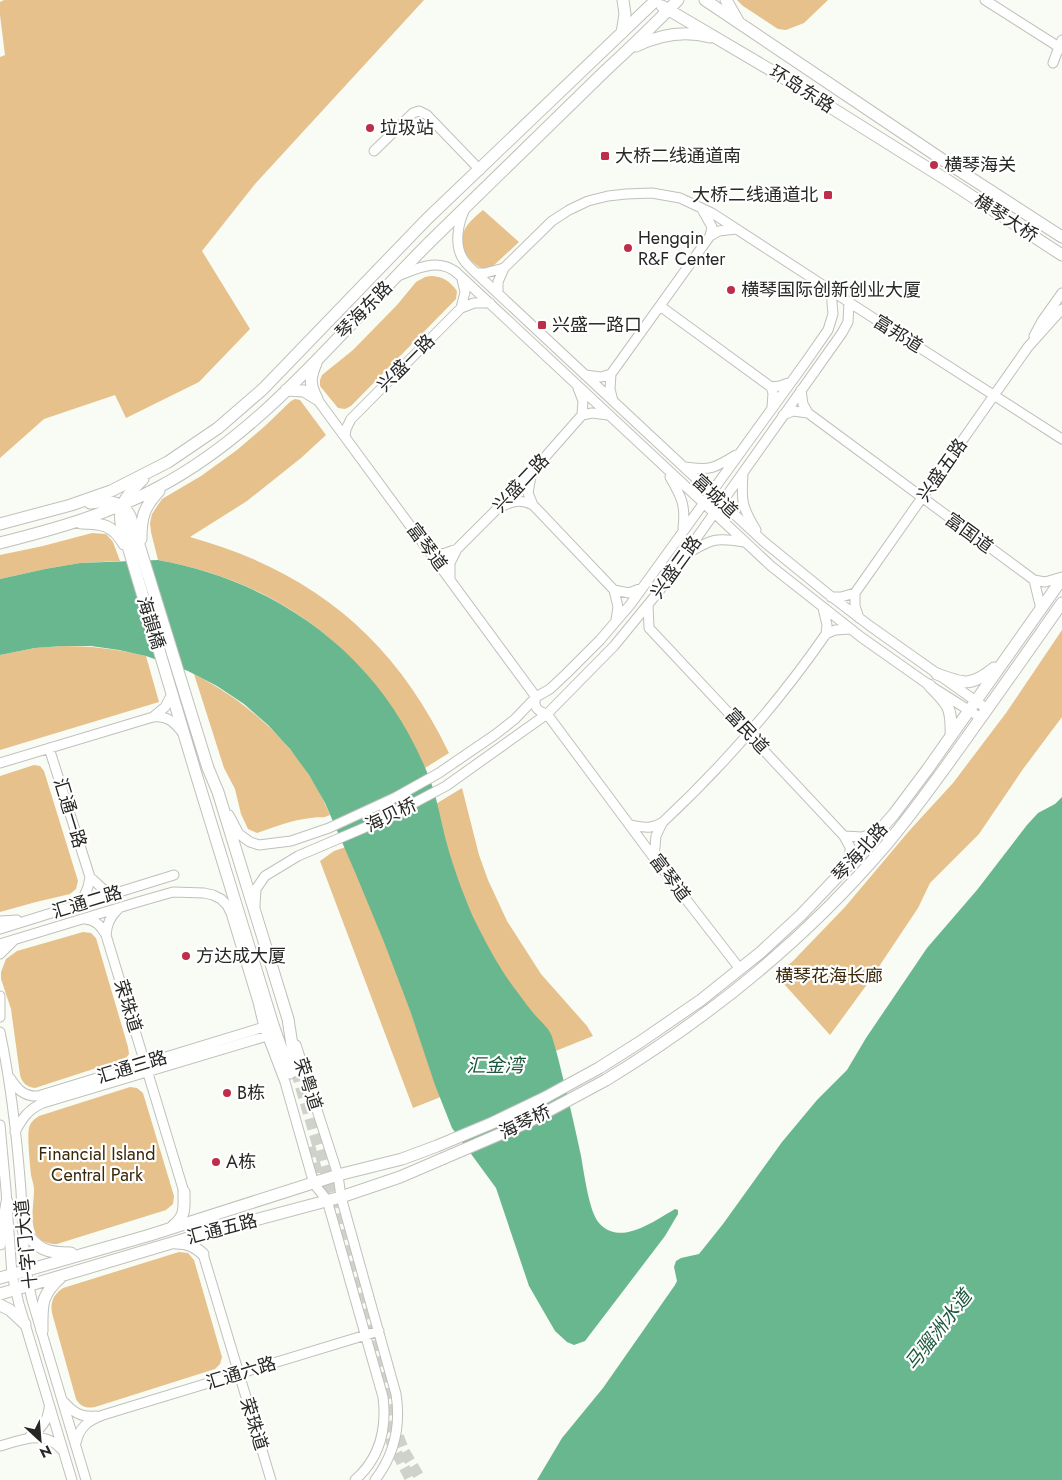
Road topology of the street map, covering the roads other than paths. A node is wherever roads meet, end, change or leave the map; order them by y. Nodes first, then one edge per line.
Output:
1 (622, 0) edge
2 (654, 0) edge
3 (678, 0) edge
4 (705, 0) edge
5 (726, 0) edge
6 (985, 0) edge
7 (669, 10) junction
8 (740, 25) junction
9 (622, 33) junction
10 (728, 44) junction
11 (1061, 45) edge
12 (627, 50) junction
13 (1054, 64) dead end
14 (374, 151) dead end
15 (958, 169) joint
16 (480, 170) junction
17 (950, 182) joint
18 (466, 207) junction
19 (702, 208) junction
20 (736, 229) junction
21 (710, 236) junction
22 (1062, 237) edge
23 (1062, 255) edge
24 (504, 268) junction
25 (476, 273) junction
26 (458, 274) junction
27 (396, 277) junction
28 (831, 291) junction
29 (498, 293) junction
30 (1062, 293) edge
31 (849, 302) junction
32 (490, 303) junction
33 (660, 306) junction
34 (461, 308) junction
35 (1062, 309) edge
36 (1028, 347) junction
37 (318, 357) junction
38 (611, 374) junction
39 (584, 375) junction
40 (791, 382) junction
41 (577, 385) junction
42 (771, 387) junction
43 (286, 390) junction
44 (801, 390) junction
45 (995, 395) junction
46 (316, 399) junction
47 (613, 402) junction
48 (772, 407) junction
49 (808, 413) junction
50 (582, 415) junction
51 (609, 415) junction
52 (783, 415) junction
53 (351, 419) junction
54 (332, 420) junction
55 (345, 437) junction
56 (1062, 438) edge
57 (738, 454) junction
58 (168, 462) junction
59 (685, 467) junction
60 (666, 469) junction
61 (149, 472) junction
62 (743, 473) junction
63 (531, 474) junction
64 (172, 480) junction
65 (711, 492) junction
66 (922, 498) junction
67 (703, 503) junction
68 (723, 503) junction
69 (70, 505) junction
70 (122, 505) junction
71 (533, 505) junction
72 (501, 506) junction
73 (714, 514) junction
74 (71, 523) junction
75 (0, 524) edge
76 (683, 531) junction
77 (763, 541) junction
78 (745, 542) junction
79 (0, 543) edge
80 (141, 548) junction
81 (457, 549) junction
82 (129, 552) junction
83 (430, 552) junction
84 (684, 556) junction
85 (1062, 578) edge
86 (450, 579) junction
87 (1034, 580) junction
88 (644, 587) junction
89 (614, 590) junction
90 (855, 593) junction
91 (831, 597) junction
92 (1062, 603) edge
93 (648, 605) junction
94 (823, 608) junction
95 (1041, 609) junction
96 (859, 618) junction
97 (615, 623) junction
98 (649, 628) junction
99 (629, 629) junction
100 (850, 629) junction
101 (826, 634) junction
102 (1005, 660) junction
103 (937, 674) junction
104 (929, 685) junction
105 (184, 690) joint
106 (172, 694) junction
107 (536, 697) junction
108 (973, 706) junction
109 (547, 714) junction
110 (984, 714) junction
111 (153, 717) junction
112 (750, 734) junction
113 (184, 735) junction
114 (951, 736) junction
115 (50, 748) junction
116 (0, 763) edge
117 (439, 773) joint
118 (446, 786) joint
119 (218, 792) junction
120 (662, 822) junction
121 (630, 825) junction
122 (879, 832) junction
123 (844, 836) junction
124 (654, 858) junction
125 (850, 864) junction
126 (174, 875) dead end
127 (90, 877) junction
128 (173, 892) joint
129 (113, 894) junction
130 (81, 903) junction
131 (128, 905) junction
132 (255, 914) junction
133 (83, 918) junction
134 (29, 920) junction
135 (0, 921) edge
136 (0, 929) edge
137 (106, 935) junction
138 (15, 938) junction
139 (0, 944) edge
140 (0, 954) edge
141 (740, 969) junction
142 (0, 996) edge
143 (0, 1017) edge
144 (288, 1019) junction
145 (268, 1029) junction
146 (0, 1032) edge
147 (146, 1067) junction
148 (599, 1068) joint
149 (7, 1074) junction
150 (606, 1080) joint
151 (0, 1125) edge
152 (15, 1132) junction
153 (1, 1140) edge
154 (437, 1146) joint
155 (442, 1159) joint
156 (338, 1175) junction
157 (314, 1184) junction
158 (184, 1192) junction
159 (341, 1197) junction
160 (328, 1200) junction
161 (7, 1202) junction
162 (212, 1216) junction
163 (23, 1229) junction
164 (168, 1229) junction
165 (217, 1230) junction
166 (169, 1243) junction
167 (0, 1244) edge
168 (83, 1254) junction
169 (203, 1254) junction
170 (26, 1271) junction
171 (12, 1275) junction
172 (64, 1275) junction
173 (0, 1278) edge
174 (28, 1285) junction
175 (15, 1290) junction
176 (0, 1294) edge
177 (0, 1305) edge
178 (25, 1324) junction
179 (42, 1331) junction
180 (379, 1331) junction
181 (366, 1335) junction
182 (239, 1374) junction
183 (62, 1399) junction
184 (49, 1405) junction
185 (103, 1415) junction
186 (29, 1437) junction
187 (0, 1446) edge
188 (76, 1446) junction
189 (64, 1453) junction
190 (72, 1480) edge
191 (86, 1480) edge
192 (271, 1480) edge
193 (356, 1480) edge
194 (375, 1480) edge

1 - 9 main road
2 - 7 main road, 环岛东路
2 - 9 main road, 琴海东路
3 - 7 main road, 琴海东路
4 - 8 main road, 环岛东路
5 - 8 main road
6 - 11 street
7 - 10 main road, 环岛东路
7 - 12 main road, 琴海东路
8 - 15 main road, 环岛东路
9 - 16 main road, 琴海东路
10 - 12 main road
10 - 17 main road, 环岛东路
11 - 13 street
12 - 18 main road, 琴海东路
14 - 16 street
15 - 22 main road, 横琴大桥
16 - 58 main road, 琴海东路
17 - 23 main road, 横琴大桥
18 - 25 street, 富城道
18 - 27 main road, 琴海东路
19 - 20 street
19 - 21 street
19 - 24 street
20 - 21 street
20 - 28 street, 富邦道
21 - 33 street
24 - 25 street
24 - 29 street
25 - 29 street, 富城道
26 - 27 street
26 - 32 street, 富城道
26 - 34 street
27 - 37 main road, 琴海东路
28 - 31 street, 富邦道
28 - 40 street, 兴盛三路
29 - 39 street, 富城道
30 - 36 street
31 - 44 street, 兴盛三路
31 - 45 street, 富邦道
32 - 34 street
32 - 41 street, 富城道
33 - 38 street
33 - 42 street
34 - 53 street, 兴盛一路
35 - 36 street
36 - 45 street, 兴盛五路
37 - 43 main road, 琴海东路
37 - 46 main road
38 - 39 street
38 - 47 street
39 - 47 street, 富城道
40 - 42 street
40 - 48 street, 兴盛三路
41 - 50 street
41 - 51 street, 富城道
42 - 48 street
43 - 46 main road
43 - 64 main road, 琴海东路
44 - 49 street
44 - 52 street, 兴盛三路
45 - 56 street, 富邦道
45 - 66 street, 兴盛五路
46 - 54 street, 富琴道
47 - 59 street, 富城道
48 - 57 street, 兴盛三路
49 - 52 street
49 - 66 street, 富国道
50 - 51 street
50 - 63 street, 兴盛二路
51 - 60 street, 富城道
52 - 62 street, 兴盛三路
53 - 54 street
53 - 55 street, 兴盛一路
54 - 55 street, 富琴道
55 - 83 street, 富琴道
57 - 59 street
57 - 65 street, 兴盛三路
58 - 61 main road, 琴海东路
58 - 64 main road
59 - 65 street, 富城道
60 - 67 street, 富城道
60 - 76 street
61 - 69 main road, 琴海东路
61 - 70 main road
62 - 68 street, 兴盛三路
62 - 77 street
63 - 71 street
63 - 72 street, 兴盛二路
64 - 70 main road, 琴海东路
64 - 80 main road
65 - 67 street, 兴盛三路
65 - 68 street, 富城道
66 - 87 street, 富国道
66 - 90 street, 兴盛五路
67 - 73 street, 富城道
67 - 76 street, 兴盛三路
68 - 73 street, 兴盛三路
68 - 77 street, 富城道
69 - 70 main road
69 - 75 main road, 琴海东路
70 - 74 main road, 琴海东路
70 - 80 main road
70 - 82 main road, 海韻橋
71 - 72 street
71 - 89 street
72 - 81 street, 兴盛二路
73 - 78 street, 富城道
73 - 84 street, 兴盛三路
74 - 79 main road, 琴海东路
74 - 82 main road
76 - 88 street, 兴盛三路
77 - 91 street, 富城道
78 - 84 street
78 - 94 street, 富城道
80 - 105 main road, 海韻橋
81 - 83 street
81 - 86 street, 兴盛二路
82 - 106 main road, 海韻橋
83 - 86 street, 富琴道
84 - 93 street, 兴盛三路
85 - 87 street
85 - 95 main road, 琴海北路
86 - 107 street, 富琴道
87 - 95 street
88 - 89 street
88 - 97 street, 兴盛三路
89 - 97 street
90 - 91 street
90 - 96 street
91 - 96 street, 富城道
92 - 110 main road, 琴海北路
93 - 98 street
93 - 99 street, 兴盛三路
94 - 100 street, 富城道
94 - 101 street
95 - 102 main road, 琴海北路
96 - 103 street, 富城道
97 - 107 street, 兴盛三路
98 - 99 street
98 - 112 street, 富民道
99 - 109 street, 兴盛三路
100 - 101 street
100 - 104 street, 富城道
101 - 112 street
102 - 103 main road
102 - 108 main road, 琴海北路
103 - 108 street, 富城道
104 - 108 street, 富城道
104 - 114 main road
105 - 119 main road, 荣粤道
106 - 111 street
106 - 113 main road, 荣粤道
107 - 109 street, 富琴道
107 - 117 street, 兴盛三路
108 - 110 street, 富城道
108 - 114 main road, 琴海北路
109 - 118 street, 兴盛三路
109 - 121 street, 富琴道
110 - 150 main road, 琴海北路
111 - 113 street
111 - 115 street
112 - 120 street
112 - 123 street, 富民道
113 - 145 main road, 荣粤道
114 - 122 main road, 琴海北路
115 - 116 street
115 - 127 street, 汇通一路
117 - 119 street, 海贝桥
118 - 132 street, 海贝桥
119 - 132 main road, 荣粤道
120 - 121 street
120 - 124 street
121 - 124 street, 富琴道
122 - 123 street
122 - 125 main road, 琴海北路
123 - 125 street
124 - 141 street, 富琴道
125 - 141 main road, 琴海北路
126 - 129 street, 汇通二路
127 - 129 street
127 - 130 street
128 - 131 street, 汇通二路
128 - 145 street, 荣粤道
129 - 130 street, 汇通二路
130 - 134 street, 汇通二路
131 - 133 street, 汇通二路
131 - 137 street
132 - 144 main road, 荣粤道
133 - 137 street
133 - 138 street, 汇通二路
134 - 135 street
134 - 136 street, 汇通二路
137 - 147 street, 荣珠道
138 - 139 street, 汇通二路
138 - 140 street
141 - 148 main road, 琴海北路
142 - 143 street
144 - 145 main road
144 - 156 street, 荣粤道
145 - 147 street, 汇通三路
145 - 157 street, 荣粤道
146 - 149 street, 十字门大道
147 - 149 street, 汇通三路
147 - 152 street, 汇通三路
147 - 158 street, 荣珠道
148 - 154 main road, 海琴桥
149 - 152 street, 十字门大道
150 - 155 main road, 海琴桥, bridge
151 - 153 street, 十字门大道
152 - 163 street, 十字门大道
153 - 161 street, 十字门大道
154 - 156 main road, 汇通五路
155 - 159 main road, 汇通五路
156 - 157 main road, 汇通五路
156 - 159 street, 荣粤道
157 - 160 street, 荣粤道
157 - 162 main road, 汇通五路
158 - 162 main road
158 - 164 main road
159 - 160 main road, 汇通五路
159 - 180 street, 荣粤道
160 - 165 main road, 汇通五路
160 - 181 street, 荣粤道
161 - 167 main road
161 - 171 street, 十字门大道
162 - 164 main road, 汇通五路
163 - 168 main road
163 - 170 street, 十字门大道
164 - 168 main road, 汇通五路
165 - 166 main road, 汇通五路
165 - 169 main road
166 - 169 main road
166 - 172 main road, 汇通五路
168 - 170 main road, 汇通五路
169 - 182 street, 荣珠道
170 - 171 main road, 汇通五路
170 - 174 street, 十字门大道
171 - 173 main road, 汇通五路
171 - 175 street, 十字门大道
172 - 174 main road, 汇通五路
172 - 179 main road
174 - 175 main road, 汇通五路
174 - 179 street, 十字门大道
175 - 176 main road, 汇通五路
175 - 178 street, 十字门大道
177 - 178 main road
178 - 184 street, 十字门大道
179 - 183 street, 十字门大道
180 - 181 street, 汇通六路
180 - 194 street, 荣粤道
181 - 182 street, 汇通六路
181 - 193 street, 荣粤道
182 - 185 street, 汇通六路
182 - 192 street, 荣珠道
183 - 185 street, 汇通六路
183 - 188 street, 十字门大道
184 - 186 street
184 - 189 street, 十字门大道
185 - 188 street, 汇通六路
186 - 187 street
186 - 189 street
188 - 191 street, 十字门大道
189 - 190 street, 十字门大道

